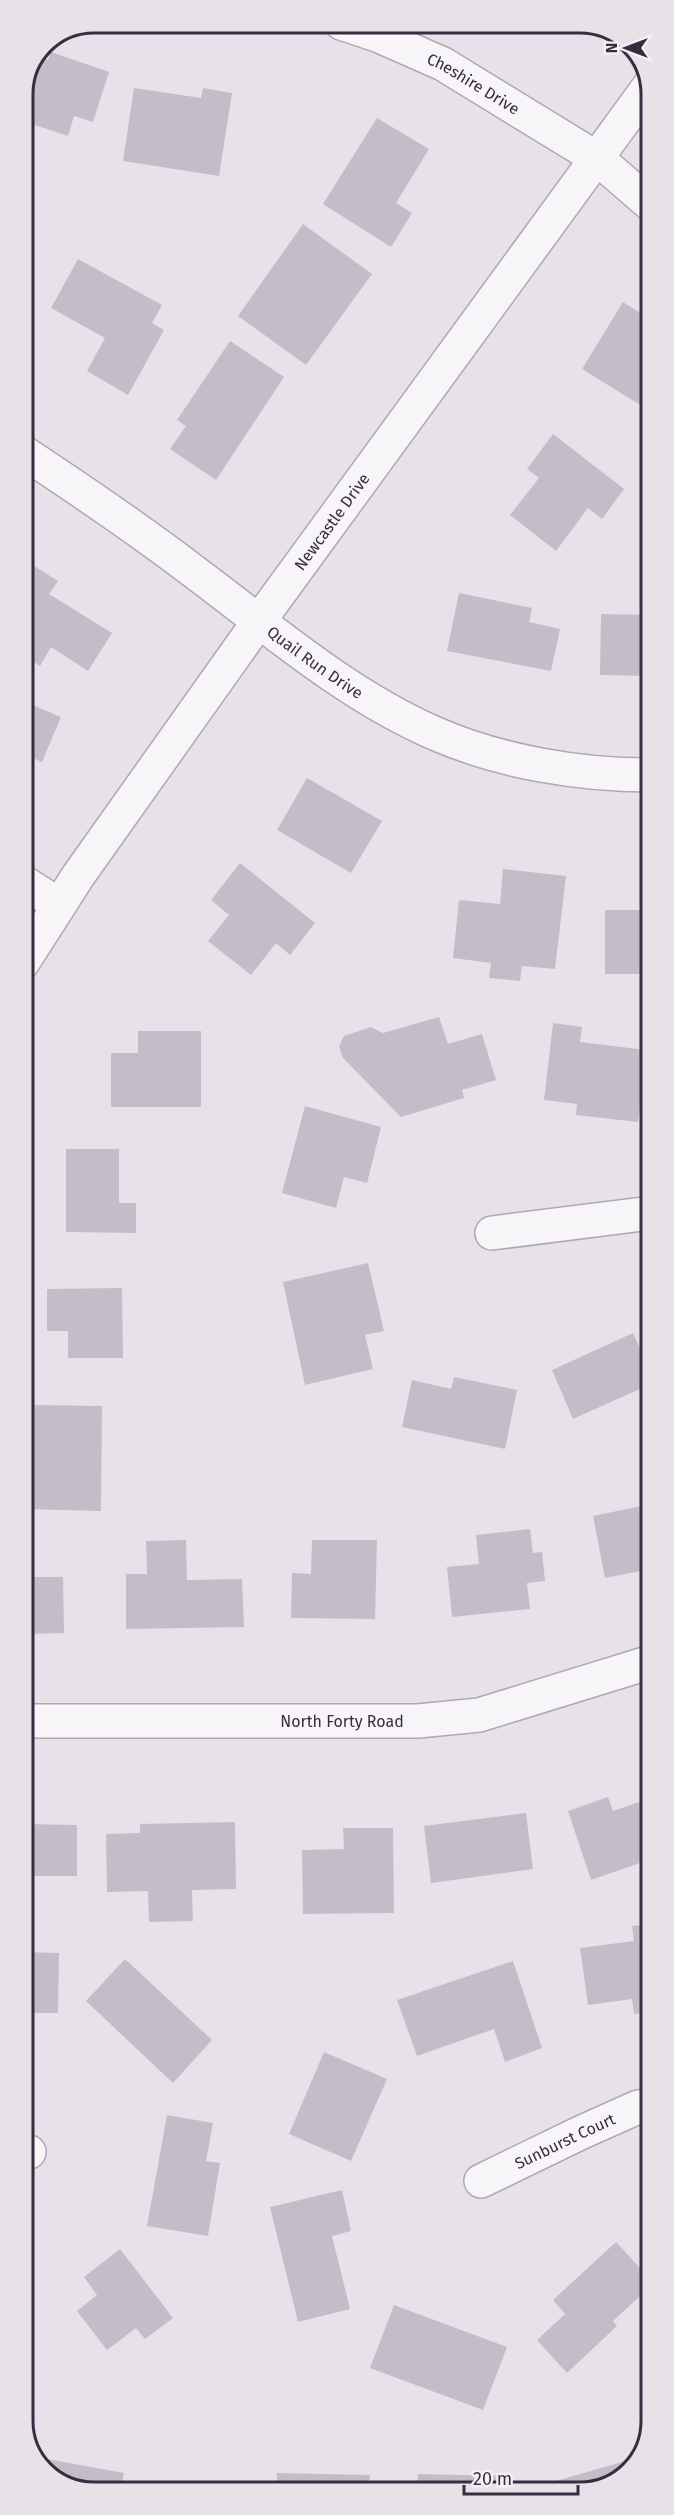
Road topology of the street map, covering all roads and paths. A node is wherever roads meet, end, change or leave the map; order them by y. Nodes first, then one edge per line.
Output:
1 (374, 33) edge
2 (641, 99) edge
3 (598, 159) junction
4 (641, 196) edge
5 (33, 459) edge
6 (259, 621) junction
7 (641, 774) edge
8 (33, 888) edge
9 (59, 905) junction
10 (33, 946) edge
11 (641, 1214) edge
12 (492, 1233) dead end
13 (641, 1665) edge
14 (33, 1721) edge
15 (641, 2106) edge
16 (481, 2181) dead end

1 - 3 street, Cheshire Drive
2 - 3 street, Newcastle Drive
3 - 4 street, Cheshire Drive
3 - 6 street, Newcastle Drive
5 - 6 street, Quail Run Drive
6 - 7 street, Quail Run Drive
6 - 9 street, Newcastle Drive
8 - 9 street
9 - 10 street, Newcastle Drive
11 - 12 street
13 - 14 street, North Forty Road
15 - 16 street, Sunburst Court

